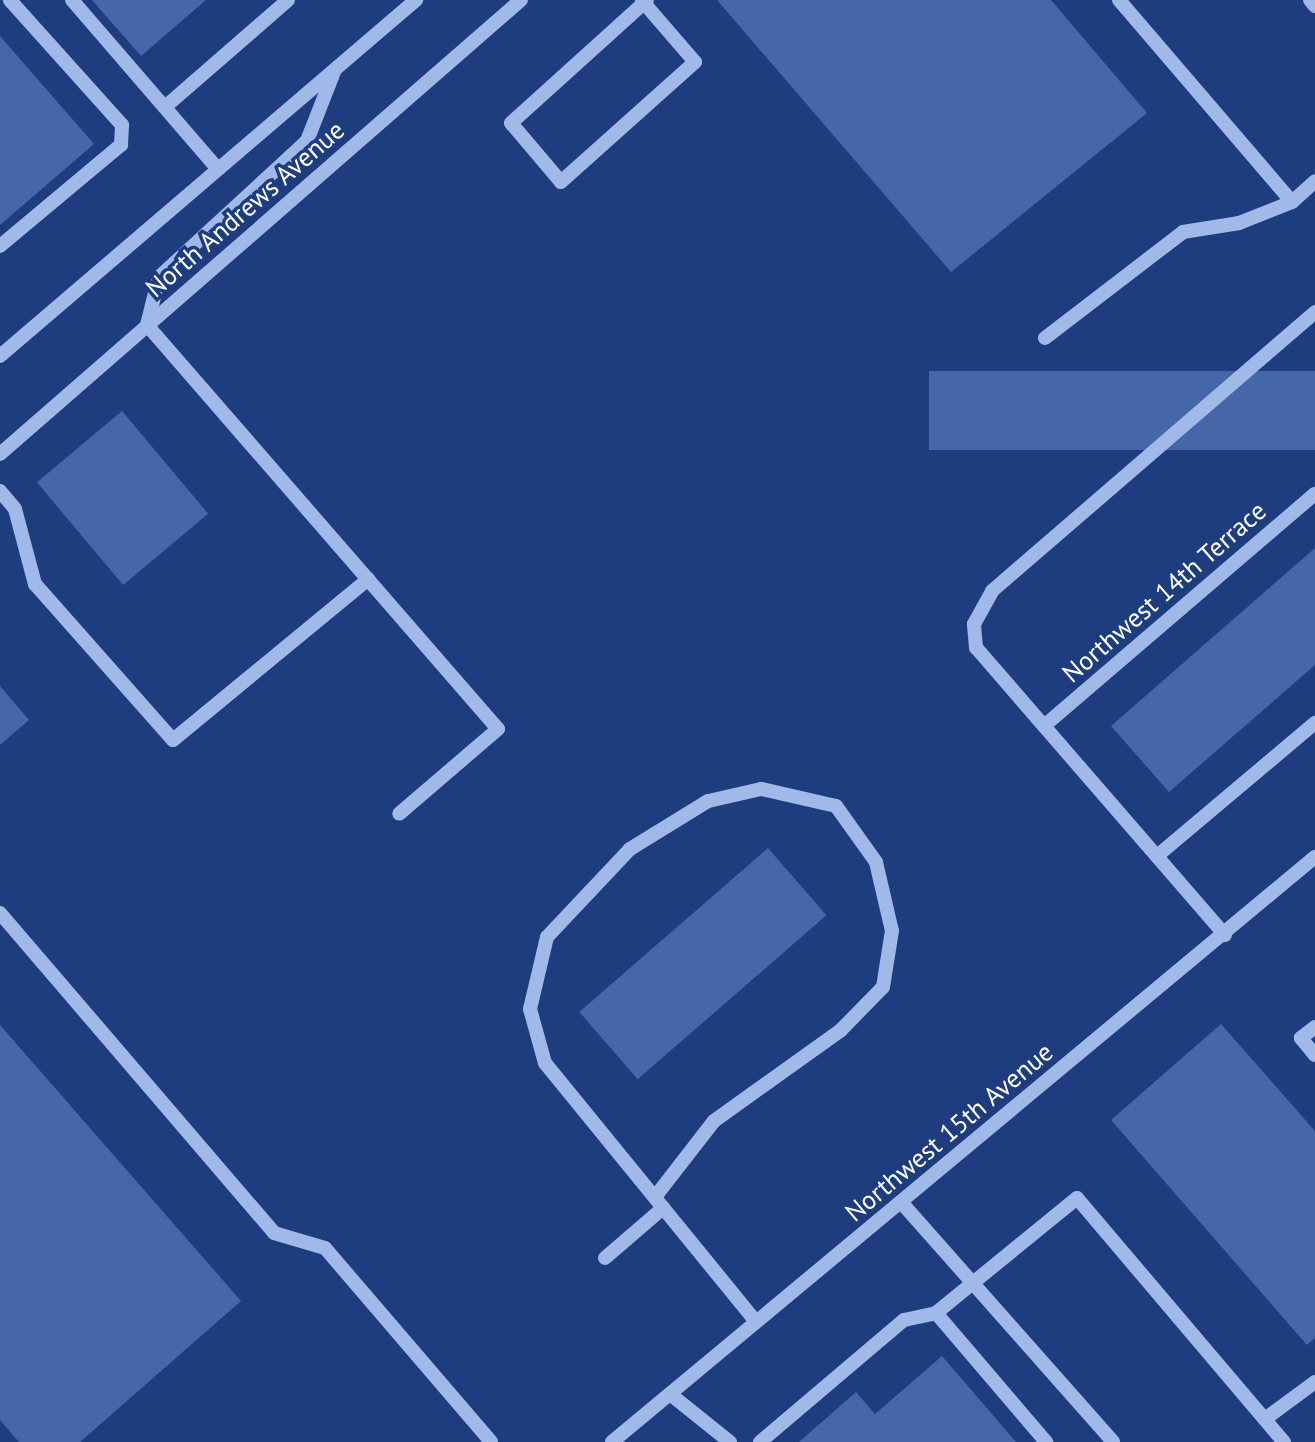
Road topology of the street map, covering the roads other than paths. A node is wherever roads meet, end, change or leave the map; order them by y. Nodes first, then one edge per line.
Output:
1 (10, 0) edge
2 (72, 0) edge
3 (288, 0) edge
4 (416, 0) edge
5 (521, 0) edge
6 (1119, 0) edge
7 (1310, 0) edge
8 (645, 1) edge
9 (1315, 6) edge
10 (334, 72) junction
11 (165, 107) junction
12 (217, 168) junction
13 (1315, 181) edge
14 (1292, 202) junction
15 (0, 246) edge
16 (1315, 312) edge
17 (147, 325) junction
18 (1045, 338) dead end
19 (0, 356) edge
20 (0, 454) edge
21 (0, 491) edge
22 (1315, 494) edge
23 (368, 579) junction
24 (1315, 723) edge
25 (1044, 726) junction
26 (399, 814) dead end
27 (1157, 856) junction
28 (1315, 857) edge
29 (0, 913) edge
30 (1225, 935) junction
31 (1315, 1027) edge
32 (1315, 1055) edge
33 (659, 1202) junction
34 (901, 1202) junction
35 (605, 1258) dead end
36 (972, 1283) junction
37 (936, 1313) junction
38 (756, 1322) junction
39 (1315, 1382) edge
40 (670, 1394) junction
41 (1265, 1419) junction
42 (491, 1442) edge
43 (612, 1442) edge
44 (730, 1442) edge
45 (760, 1442) edge
46 (1046, 1442) edge
47 (1113, 1442) edge
48 (1284, 1442) edge

1 - 15 street
2 - 11 street
3 - 11 street
4 - 10 street, North Andrews Avenue
5 - 17 street, North Andrews Avenue
6 - 14 street
7 - 9 street
8 - 8 street
10 - 12 street, North Andrews Avenue
10 - 17 street
11 - 12 street
12 - 19 street, North Andrews Avenue
13 - 14 street
14 - 18 street
16 - 25 street
17 - 20 street, North Andrews Avenue
17 - 23 street
21 - 23 street
22 - 25 street, Northwest 14th Terrace
23 - 26 street
24 - 27 street
25 - 27 street
27 - 30 street
28 - 30 street, Northwest 15th Avenue
29 - 42 street
30 - 34 street, Northwest 15th Avenue
31 - 32 street
33 - 33 street
33 - 35 street
33 - 38 street
34 - 36 street
34 - 38 street, Northwest 15th Avenue
36 - 37 street
36 - 41 street
36 - 47 street
37 - 45 street
37 - 46 street
38 - 40 street, Northwest 15th Avenue
39 - 41 street
40 - 43 street, Northwest 15th Avenue
40 - 44 street
41 - 48 street

